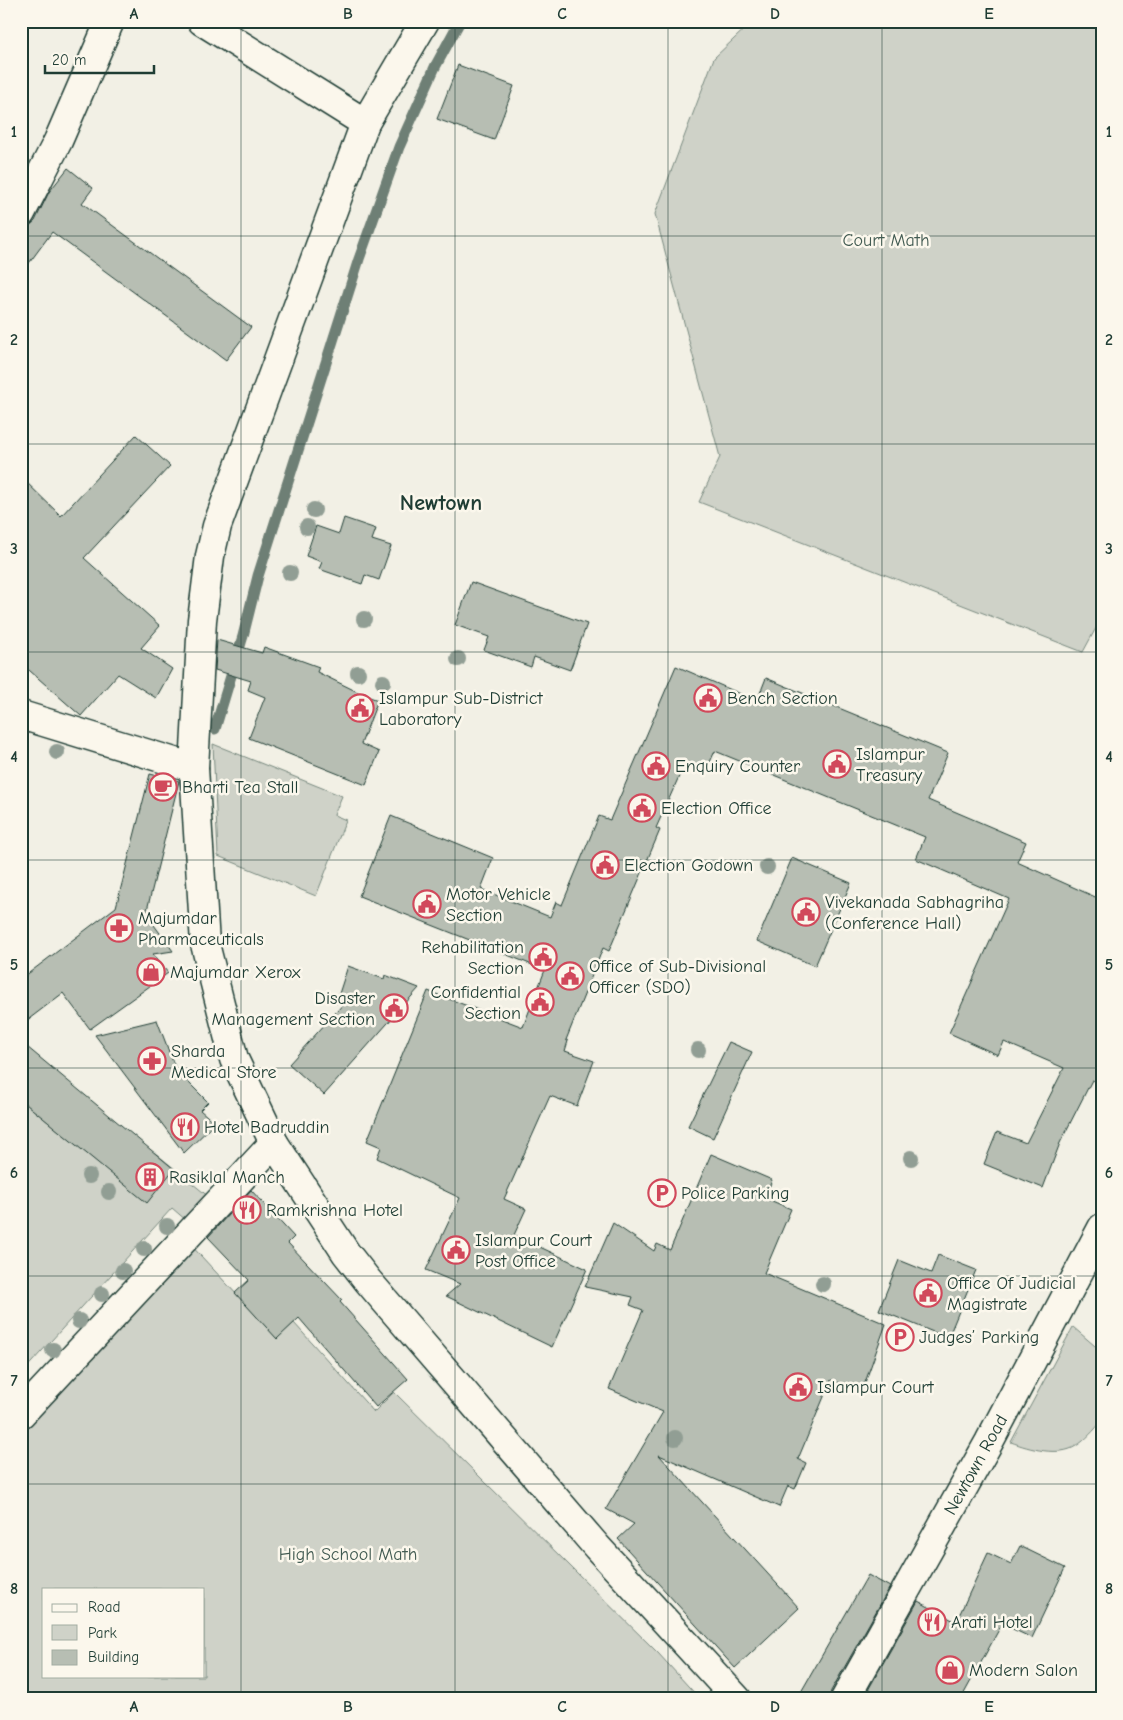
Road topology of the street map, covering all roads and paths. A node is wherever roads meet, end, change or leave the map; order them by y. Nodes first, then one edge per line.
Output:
1 (110, 21) edge
2 (202, 21) edge
3 (424, 21) edge
4 (365, 122) junction
5 (21, 213) edge
6 (21, 715) edge
7 (194, 768) junction
8 (274, 1143) junction
9 (1102, 1228) edge
10 (21, 1414) edge
11 (737, 1699) edge
12 (845, 1699) edge

1 - 5 street
2 - 4 street
3 - 4 street
4 - 7 street
6 - 7 street
7 - 8 street
8 - 10 street
8 - 11 street
9 - 12 street, Newtown Road

